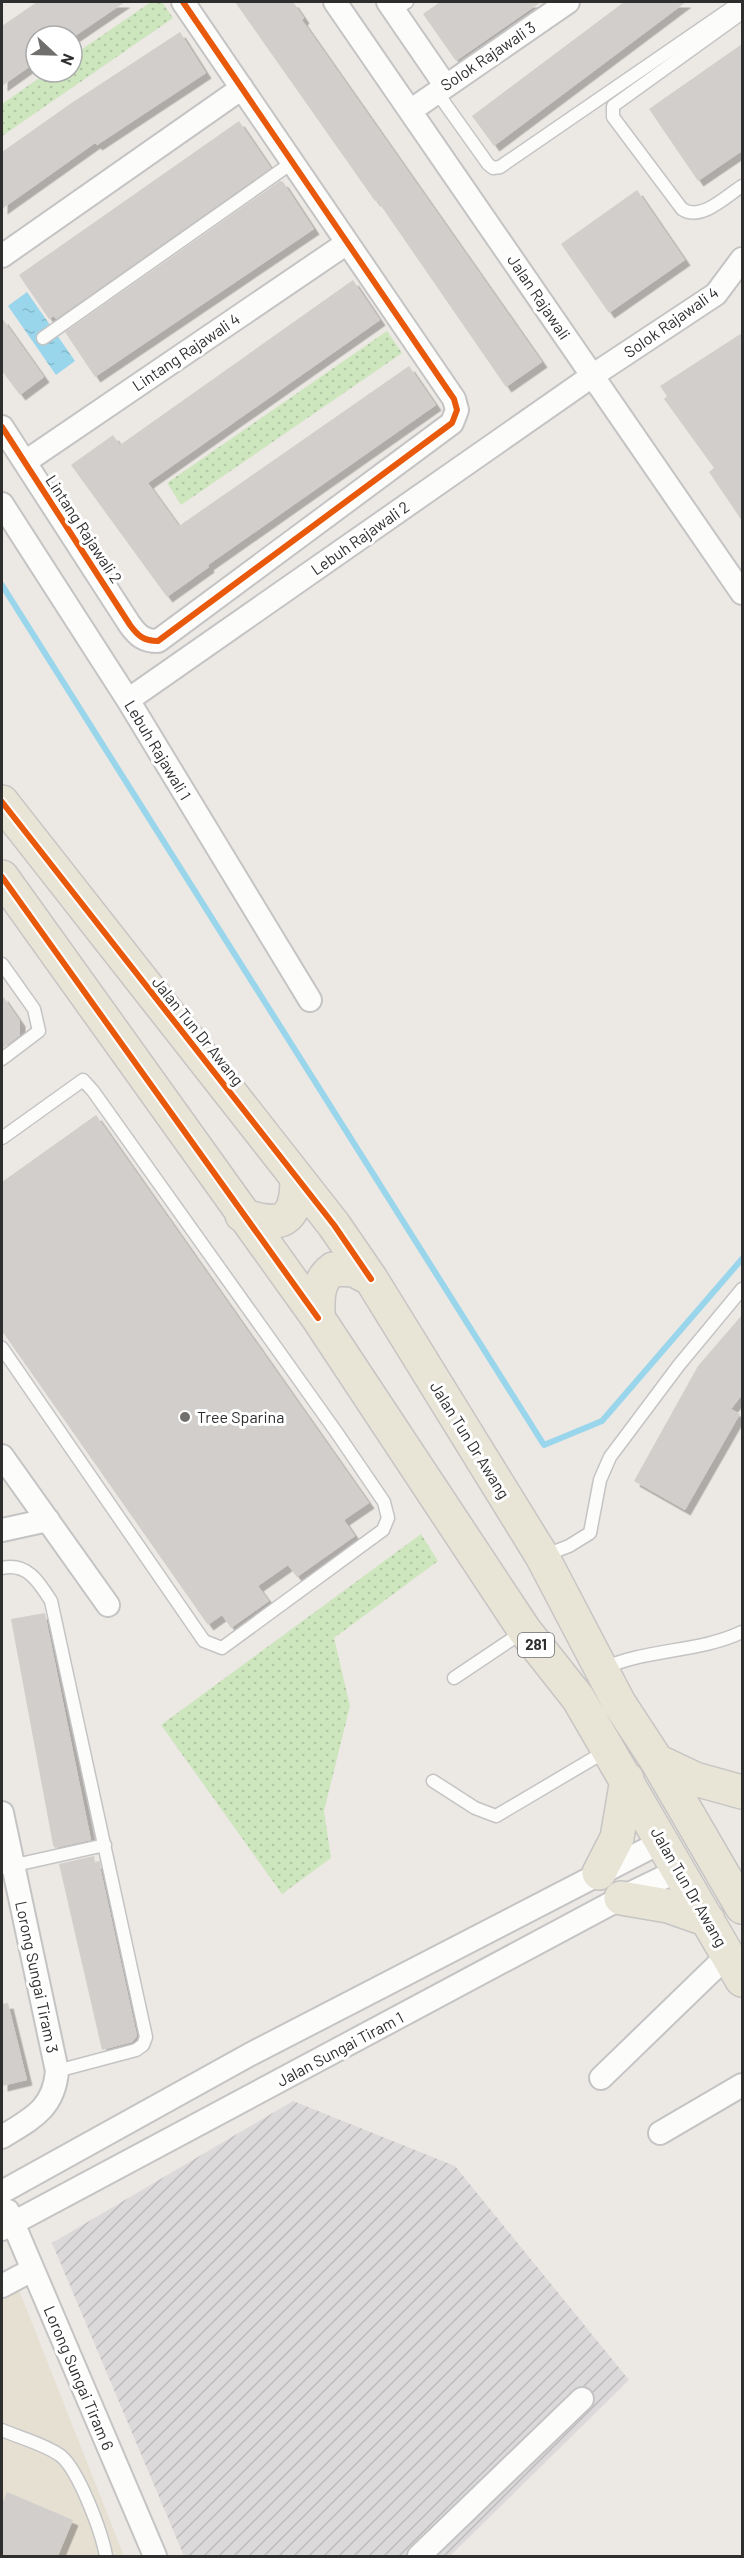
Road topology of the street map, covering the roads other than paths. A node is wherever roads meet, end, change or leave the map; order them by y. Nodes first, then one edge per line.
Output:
1 (183, 2) edge
2 (335, 2) edge
3 (568, 2) edge
4 (740, 2) edge
5 (396, 4) edge
6 (742, 13) edge
7 (242, 88) junction
8 (441, 88) junction
9 (410, 111) junction
10 (293, 162) junction
11 (742, 186) edge
12 (347, 243) junction
13 (2, 256) edge
14 (740, 273) edge
15 (43, 338) dead end
16 (592, 376) junction
17 (2, 427) edge
18 (25, 462) junction
19 (2, 504) edge
20 (742, 593) edge
21 (128, 700) junction
22 (2, 802) edge
23 (2, 877) edge
24 (2, 964) edge
25 (310, 1000) dead end
26 (2, 1059) edge
27 (2, 1138) edge
28 (297, 1178) junction
29 (242, 1215) junction
30 (371, 1279) junction
31 (742, 1289) edge
32 (318, 1318) junction
33 (2, 1348) edge
34 (2, 1456) edge
35 (48, 1520) junction
36 (2, 1530) edge
37 (542, 1556) junction
38 (2, 1568) edge
39 (108, 1605) dead end
40 (525, 1631) junction
41 (742, 1632) edge
42 (601, 1669) junction
43 (454, 1678) dead end
44 (610, 1749) junction
45 (657, 1761) junction
46 (627, 1779) junction
47 (433, 1781) dead end
48 (742, 1792) edge
49 (2, 1813) edge
50 (663, 1841) junction
51 (105, 1845) junction
52 (7, 1867) edge
53 (679, 1870) junction
54 (599, 1873) junction
55 (621, 1898) junction
56 (742, 1907) edge
57 (708, 1920) junction
58 (735, 1967) edge
59 (57, 2071) junction
60 (601, 2078) dead end
61 (742, 2085) edge
62 (660, 2133) dead end
63 (2, 2137) edge
64 (2, 2192) edge
65 (2, 2199) edge
66 (8, 2226) edge
67 (32, 2270) junction
68 (2, 2286) edge
69 (582, 2399) dead end
70 (2, 2430) edge
71 (106, 2556) edge
72 (155, 2556) edge
73 (419, 2556) edge

1 - 7 street
2 - 9 street, Jalan Rajawali
3 - 8 street, Solok Rajawali 3
4 - 8 lane
5 - 8 street
6 - 11 lane
7 - 10 street
7 - 13 street
8 - 9 street, Solok Rajawali 3
9 - 16 street, Jalan Rajawali
10 - 12 street
10 - 15 lane
12 - 18 street, Lintang Rajawali 4
12 - 18 street, Lintang Rajawali 2
14 - 16 street, Solok Rajawali 4
16 - 20 street, Jalan Rajawali
16 - 21 street, Lebuh Rajawali 2
17 - 18 street, Lintang Rajawali 2
19 - 21 street, Lebuh Rajawali 1
21 - 25 street, Lebuh Rajawali 1
22 - 28 main road, Jalan Tun Dr Awang / 281
23 - 29 main road, Jalan Tun Dr Awang / 281
24 - 26 lane
27 - 33 lane
28 - 29 main road
28 - 30 main road, Jalan Tun Dr Awang / 281
29 - 32 main road, Jalan Tun Dr Awang / 281
30 - 32 main road
30 - 37 main road, Jalan Tun Dr Awang / 281
31 - 37 lane
32 - 40 main road, Jalan Tun Dr Awang / 281
34 - 35 street
35 - 36 street
35 - 39 street
37 - 42 main road, Jalan Tun Dr Awang / 281
38 - 51 lane
40 - 43 lane
40 - 44 main road, Jalan Tun Dr Awang / 281
41 - 42 lane
42 - 45 main road, Jalan Tun Dr Awang / 281
44 - 46 main road, Jalan Tun Dr Awang / 281
44 - 47 lane
45 - 48 main road
45 - 56 main road, Jalan Tun Dr Awang / 281
46 - 50 main road, Jalan Tun Dr Awang / 281
46 - 54 main road
49 - 52 street, Lorong Sungai Tiram 3
50 - 53 main road, Jalan Tun Dr Awang / 281
50 - 54 street
51 - 52 lane
51 - 59 lane
52 - 59 street, Lorong Sungai Tiram 3
53 - 55 street, Jalan Sungai Tiram 1
53 - 57 main road, Jalan Tun Dr Awang / 281
54 - 64 street
55 - 57 main road
55 - 66 street, Jalan Sungai Tiram 1
57 - 58 main road, Jalan Tun Dr Awang / 281
58 - 60 street
59 - 63 street
61 - 62 street
65 - 66 street, Lorong Sungai Tiram 6
66 - 67 street, Lorong Sungai Tiram 6
67 - 68 street
67 - 72 street, Lorong Sungai Tiram 6
69 - 73 street
70 - 71 lane

